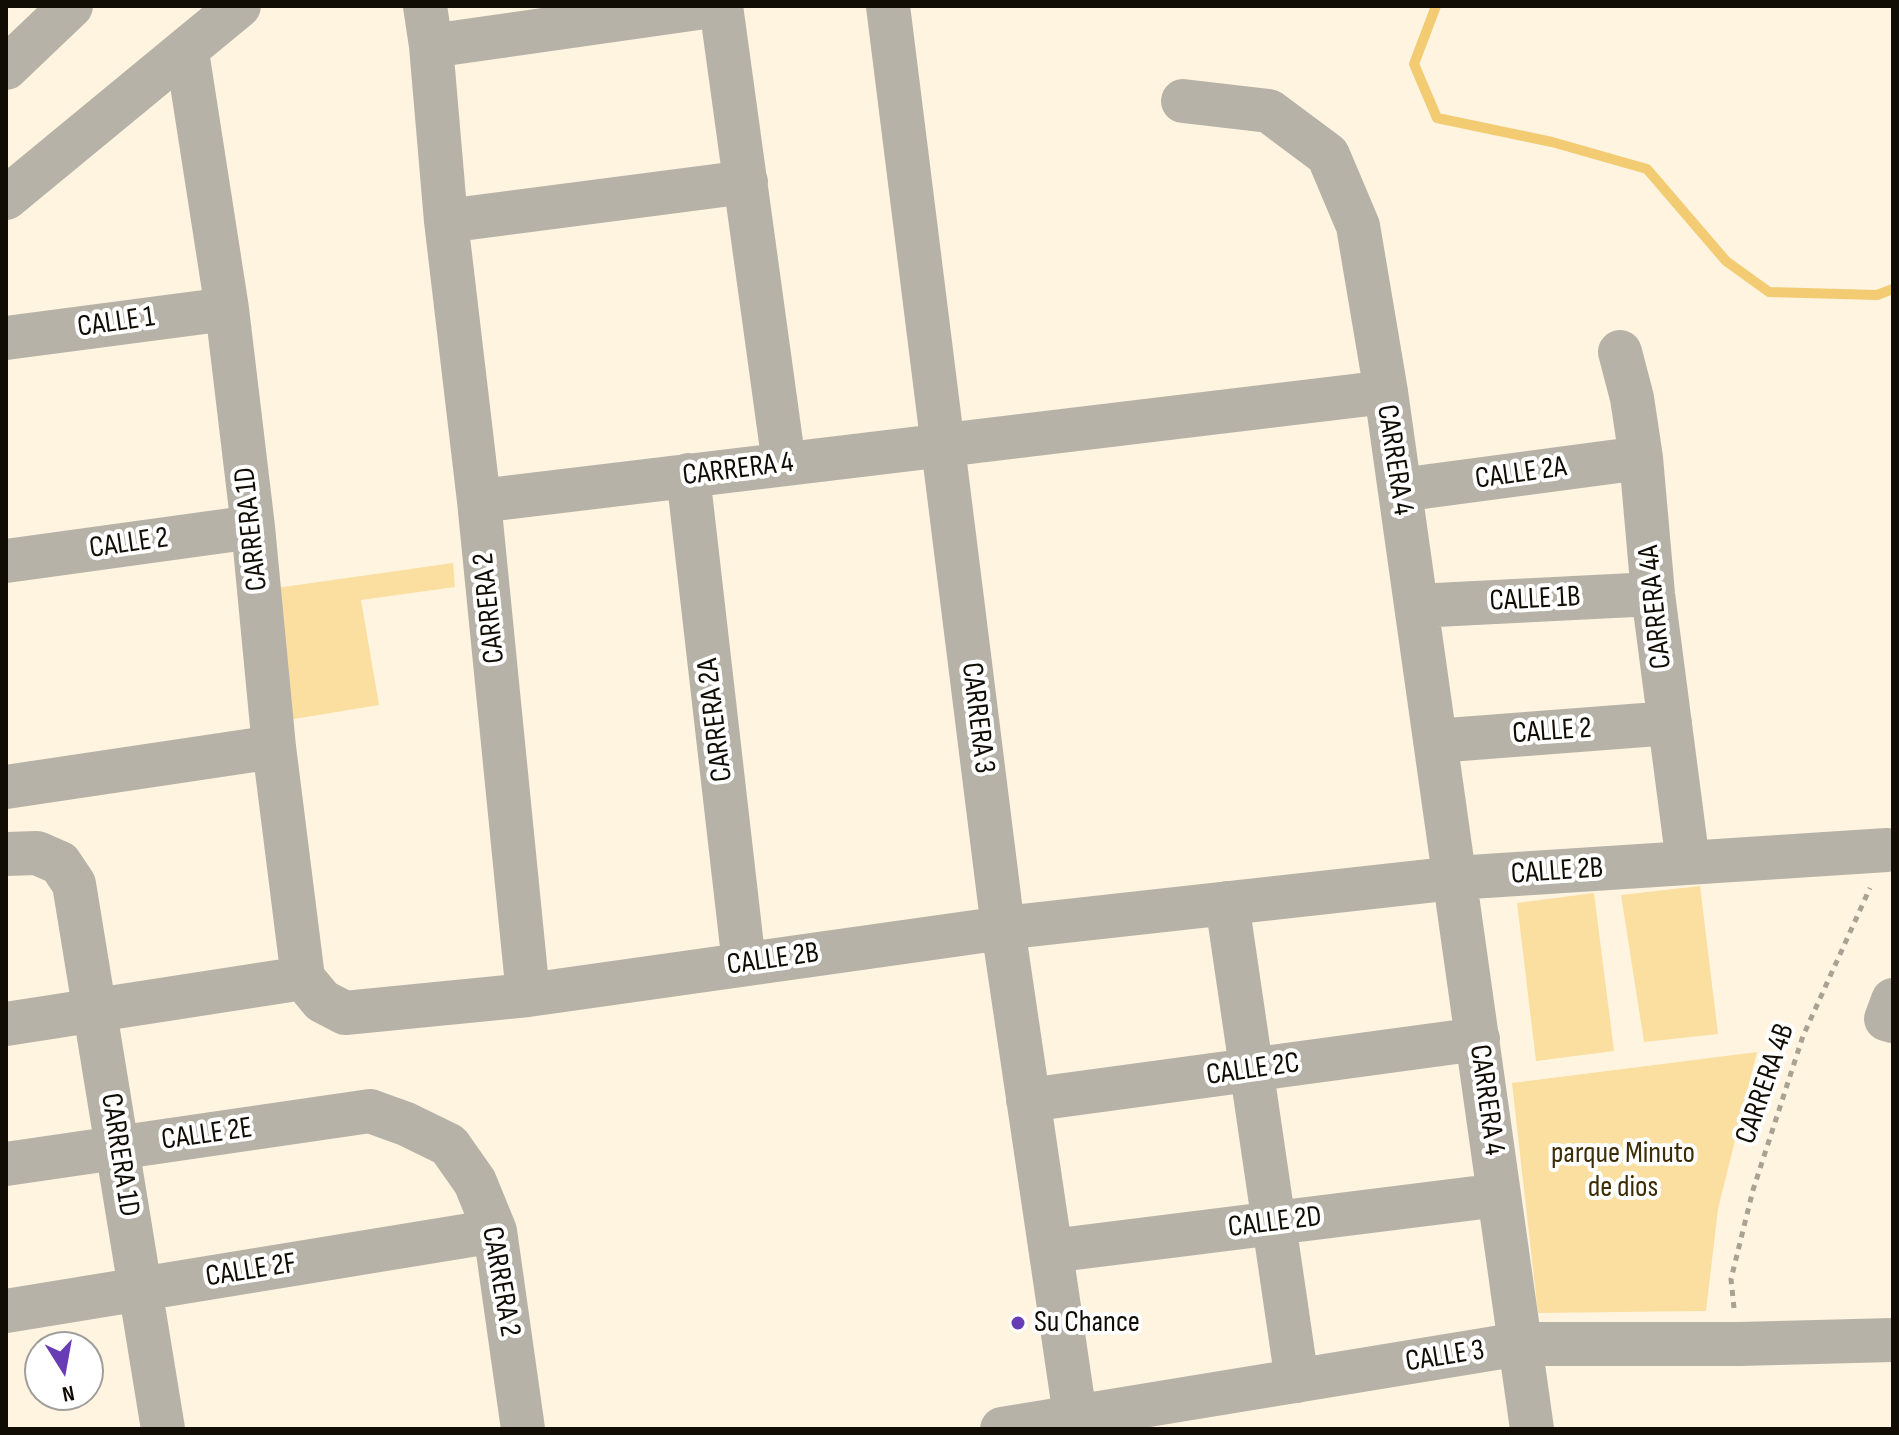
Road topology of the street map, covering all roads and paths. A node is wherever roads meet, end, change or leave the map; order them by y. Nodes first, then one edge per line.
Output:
1 (71, 6) edge
2 (239, 6) edge
3 (712, 6) edge
4 (721, 6) edge
5 (888, 6) edge
6 (428, 26) edge
7 (187, 52) junction
8 (6, 68) edge
9 (1183, 101) dead end
10 (746, 182) junction
11 (6, 198) edge
12 (446, 221) junction
13 (227, 309) junction
14 (6, 338) edge
15 (1620, 352) dead end
16 (1386, 392) junction
17 (943, 445) junction
18 (1641, 458) junction
19 (784, 464) junction
20 (688, 475) junction
21 (1400, 490) junction
22 (479, 501) junction
23 (253, 527) junction
24 (6, 561) edge
25 (1653, 594) junction
26 (1416, 606) junction
27 (1670, 723) junction
28 (1435, 741) junction
29 (274, 747) junction
30 (6, 787) edge
31 (1887, 850) joint
32 (22, 853) edge
33 (1688, 863) junction
34 (1455, 878) junction
35 (1227, 903) junction
36 (1003, 928) junction
37 (744, 964) junction
38 (312, 990) junction
39 (528, 995) junction
40 (1893, 1000) edge
41 (95, 1009) junction
42 (1893, 1021) edge
43 (6, 1024) edge
44 (1478, 1039) junction
45 (1252, 1071) junction
46 (1028, 1100) junction
47 (406, 1124) joint
48 (117, 1148) junction
49 (6, 1164) edge
50 (1499, 1195) junction
51 (1274, 1223) junction
52 (495, 1231) junction
53 (1051, 1251) junction
54 (140, 1290) junction
55 (6, 1311) edge
56 (1893, 1340) edge
57 (1520, 1344) junction
58 (1739, 1344) junction
59 (1297, 1381) junction
60 (1076, 1423) edge
61 (163, 1429) edge
62 (523, 1429) edge
63 (1002, 1429) edge
64 (1532, 1429) edge

1 - 8 street
2 - 7 street
3 - 6 street
4 - 10 street
5 - 17 street, CARRERA 3
6 - 12 street, CARRERA 2
7 - 11 street
7 - 13 street, CARRERA 1D
9 - 16 street
10 - 12 street
10 - 19 street
12 - 22 street, CARRERA 2
13 - 14 street, CALLE 1
13 - 23 street, CARRERA 1D
15 - 18 street, CARRERA 4A
16 - 17 street, CARRERA 4
16 - 21 street, CARRERA 4
17 - 19 street, CARRERA 4
17 - 36 street, CARRERA 3
18 - 21 street, CALLE 2A
18 - 25 street, CARRERA 4A
19 - 20 street, CARRERA 4
20 - 22 street, CARRERA 4
20 - 37 street, CARRERA 2A
21 - 26 street, CARRERA 4
22 - 39 street, CARRERA 2
23 - 24 street, CALLE 2
23 - 29 street, CARRERA 1D
25 - 26 street, CALLE 1B
25 - 27 street, CARRERA 4A
26 - 28 street, CARRERA 4
27 - 28 street, CALLE 2
27 - 33 street, CARRERA 4A
28 - 34 street, CARRERA 4
29 - 30 street
29 - 38 street, CARRERA 1D
31 - 33 street, CALLE 2B
31 - 58 path, CARRERA 4B
32 - 41 street, CARRERA 1D
33 - 34 street, CALLE 2B
34 - 35 street, CALLE 2B
34 - 44 street, CARRERA 4
35 - 36 street, CALLE 2B
35 - 45 street
36 - 37 street, CALLE 2B
36 - 46 street, CARRERA 3
37 - 39 street, CALLE 2B
38 - 39 street, CALLE 2B
38 - 41 street
40 - 42 street
41 - 43 street
41 - 48 street, CARRERA 1D
44 - 45 street, CALLE 2C
44 - 50 street, CARRERA 4
45 - 46 street, CALLE 2C
45 - 51 street
46 - 53 street, CARRERA 3
47 - 48 street, CALLE 2E
47 - 52 street, CARRERA 2
48 - 49 street, CALLE 2E
48 - 54 street, CARRERA 1D
50 - 51 street, CALLE 2D
50 - 57 street, CARRERA 4
51 - 53 street, CALLE 2D
51 - 59 street
52 - 54 street, CALLE 2F
52 - 62 street, CARRERA 2
53 - 60 street, CARRERA 3
54 - 55 street, CALLE 2F
54 - 61 street, CARRERA 1D
56 - 58 street, CALLE 3
57 - 58 street, CALLE 3
57 - 59 street, CALLE 3
57 - 64 street, CARRERA 4
59 - 60 street, CALLE 3
60 - 63 street, CALLE 3

